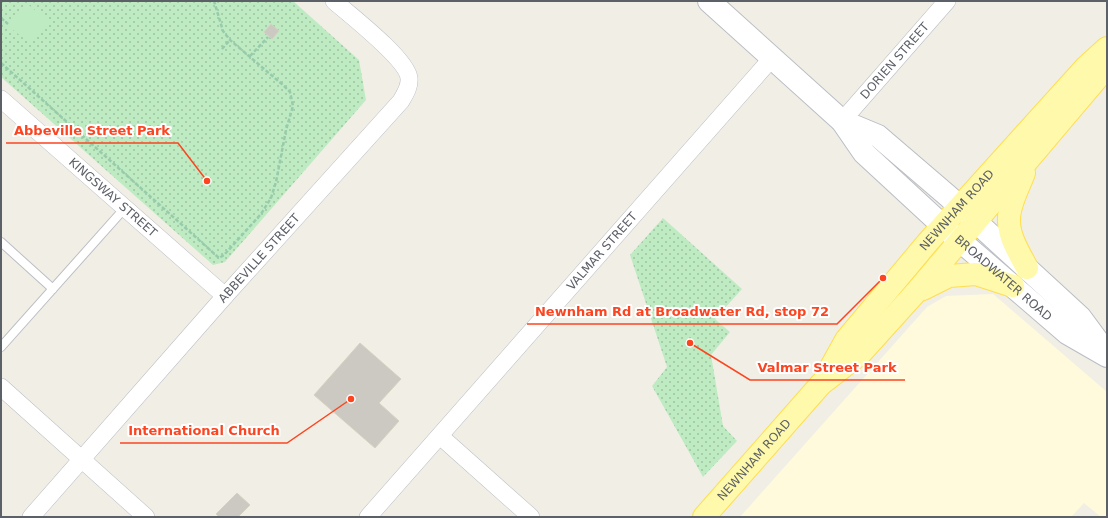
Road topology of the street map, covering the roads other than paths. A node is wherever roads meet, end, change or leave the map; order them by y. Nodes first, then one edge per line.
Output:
1 (334, 1) edge
2 (709, 1) edge
3 (947, 1) edge
4 (1107, 48) edge
5 (772, 58) junction
6 (1107, 64) edge
7 (1, 99) edge
8 (842, 120) junction
9 (1030, 159) junction
10 (960, 206) junction
11 (124, 209) junction
12 (976, 221) junction
13 (943, 226) junction
14 (960, 240) junction
15 (1, 242) edge
16 (1027, 268) junction
17 (1013, 286) junction
18 (53, 289) junction
19 (917, 291) junction
20 (225, 296) junction
21 (1, 347) edge
22 (1107, 355) edge
23 (821, 384) junction
24 (1, 387) edge
25 (440, 436) junction
26 (81, 460) junction
27 (31, 517) edge
28 (146, 517) edge
29 (368, 517) edge
30 (531, 517) edge
31 (704, 517) edge

1 - 20 street, ABBEVILLE STREET
2 - 5 main road, BROADWATER ROAD
3 - 8 street, DORIEN STREET
4 - 10 main road, NEWNHAM ROAD
5 - 8 main road, BROADWATER ROAD
5 - 25 street, VALMAR STREET
6 - 9 main road, NEWNHAM ROAD
7 - 11 street, KINGSWAY STREET
8 - 10 main road, BROADWATER ROAD
8 - 13 main road, BROADWATER ROAD
9 - 12 main road, NEWNHAM ROAD
9 - 16 main road
10 - 12 main road, BROADWATER ROAD
10 - 13 main road, NEWNHAM ROAD
11 - 18 lane
11 - 20 street, KINGSWAY STREET
12 - 14 main road, NEWNHAM ROAD
12 - 16 main road, BROADWATER ROAD
13 - 14 main road, BROADWATER ROAD
13 - 23 main road, NEWNHAM ROAD
14 - 17 main road, BROADWATER ROAD
14 - 19 main road, NEWNHAM ROAD
15 - 18 lane
16 - 22 main road, BROADWATER ROAD
17 - 19 main road
17 - 22 main road, BROADWATER ROAD
18 - 21 lane
19 - 23 main road, NEWNHAM ROAD
20 - 26 street, ABBEVILLE STREET
23 - 31 main road, NEWNHAM ROAD
24 - 26 street
25 - 29 street, VALMAR STREET
25 - 30 street
26 - 27 street, ABBEVILLE STREET
26 - 28 street

